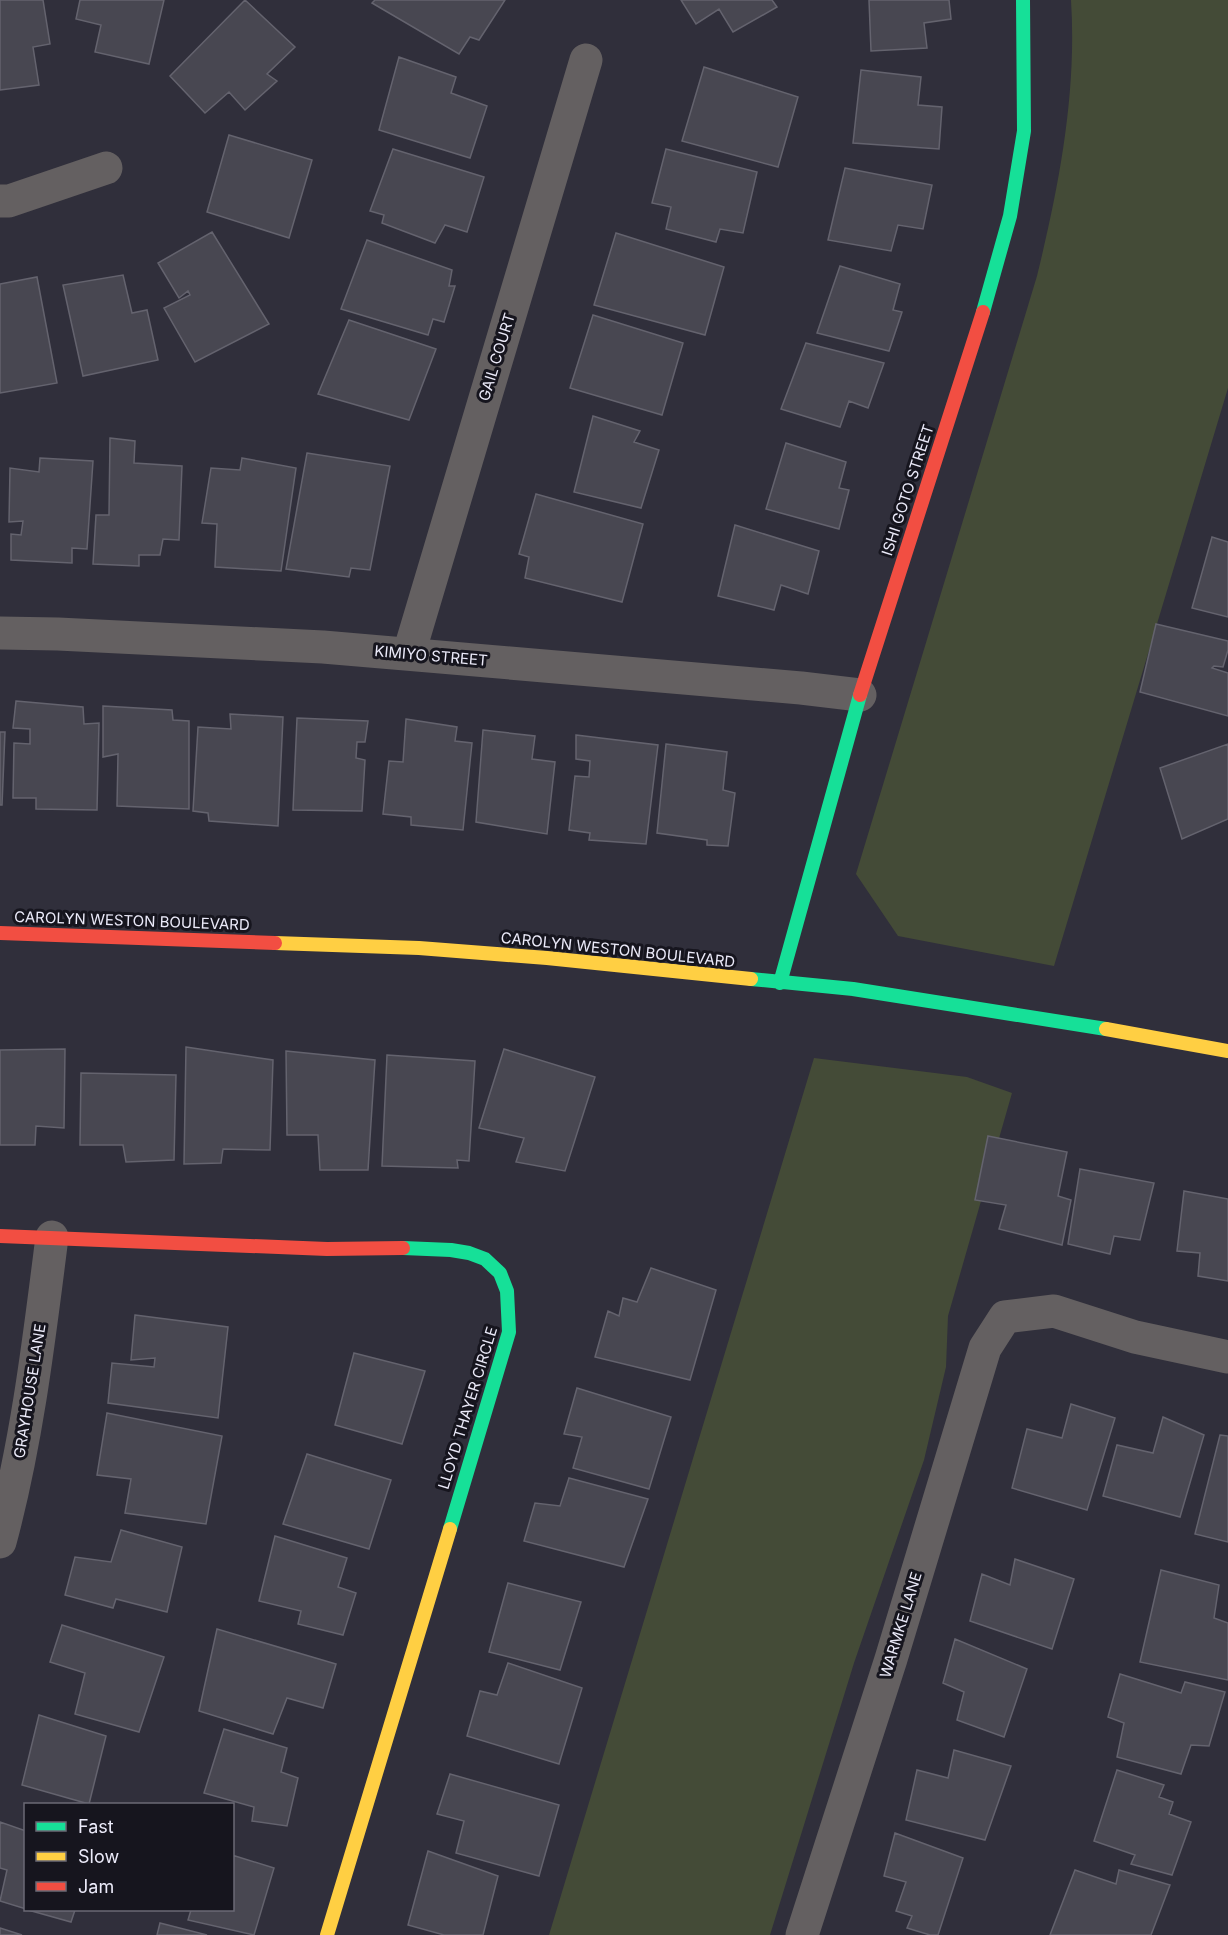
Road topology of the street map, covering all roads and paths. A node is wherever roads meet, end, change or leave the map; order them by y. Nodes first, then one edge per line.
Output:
1 (1023, 0) edge
2 (586, 60) dead end
3 (106, 168) dead end
4 (0, 201) edge
5 (0, 633) edge
6 (409, 653) junction
7 (860, 695) junction
8 (0, 933) edge
9 (780, 983) junction
10 (1228, 1051) edge
11 (0, 1236) edge
12 (52, 1237) junction
13 (1228, 1357) edge
14 (0, 1542) edge
15 (327, 1935) edge
16 (802, 1935) edge

1 - 7 street, ISHI GOTO STREET
2 - 6 street, GAIL COURT
3 - 4 street
5 - 6 street, KIMIYO STREET
6 - 7 street, KIMIYO STREET
7 - 9 street, ISHI GOTO STREET
8 - 9 street, CAROLYN WESTON BOULEVARD
9 - 10 street, CAROLYN WESTON BOULEVARD
11 - 12 street, LLOYD THAYER CIRCLE
12 - 14 street, GRAYHOUSE LANE
12 - 15 street, LLOYD THAYER CIRCLE
13 - 16 street, WARMKE LANE

